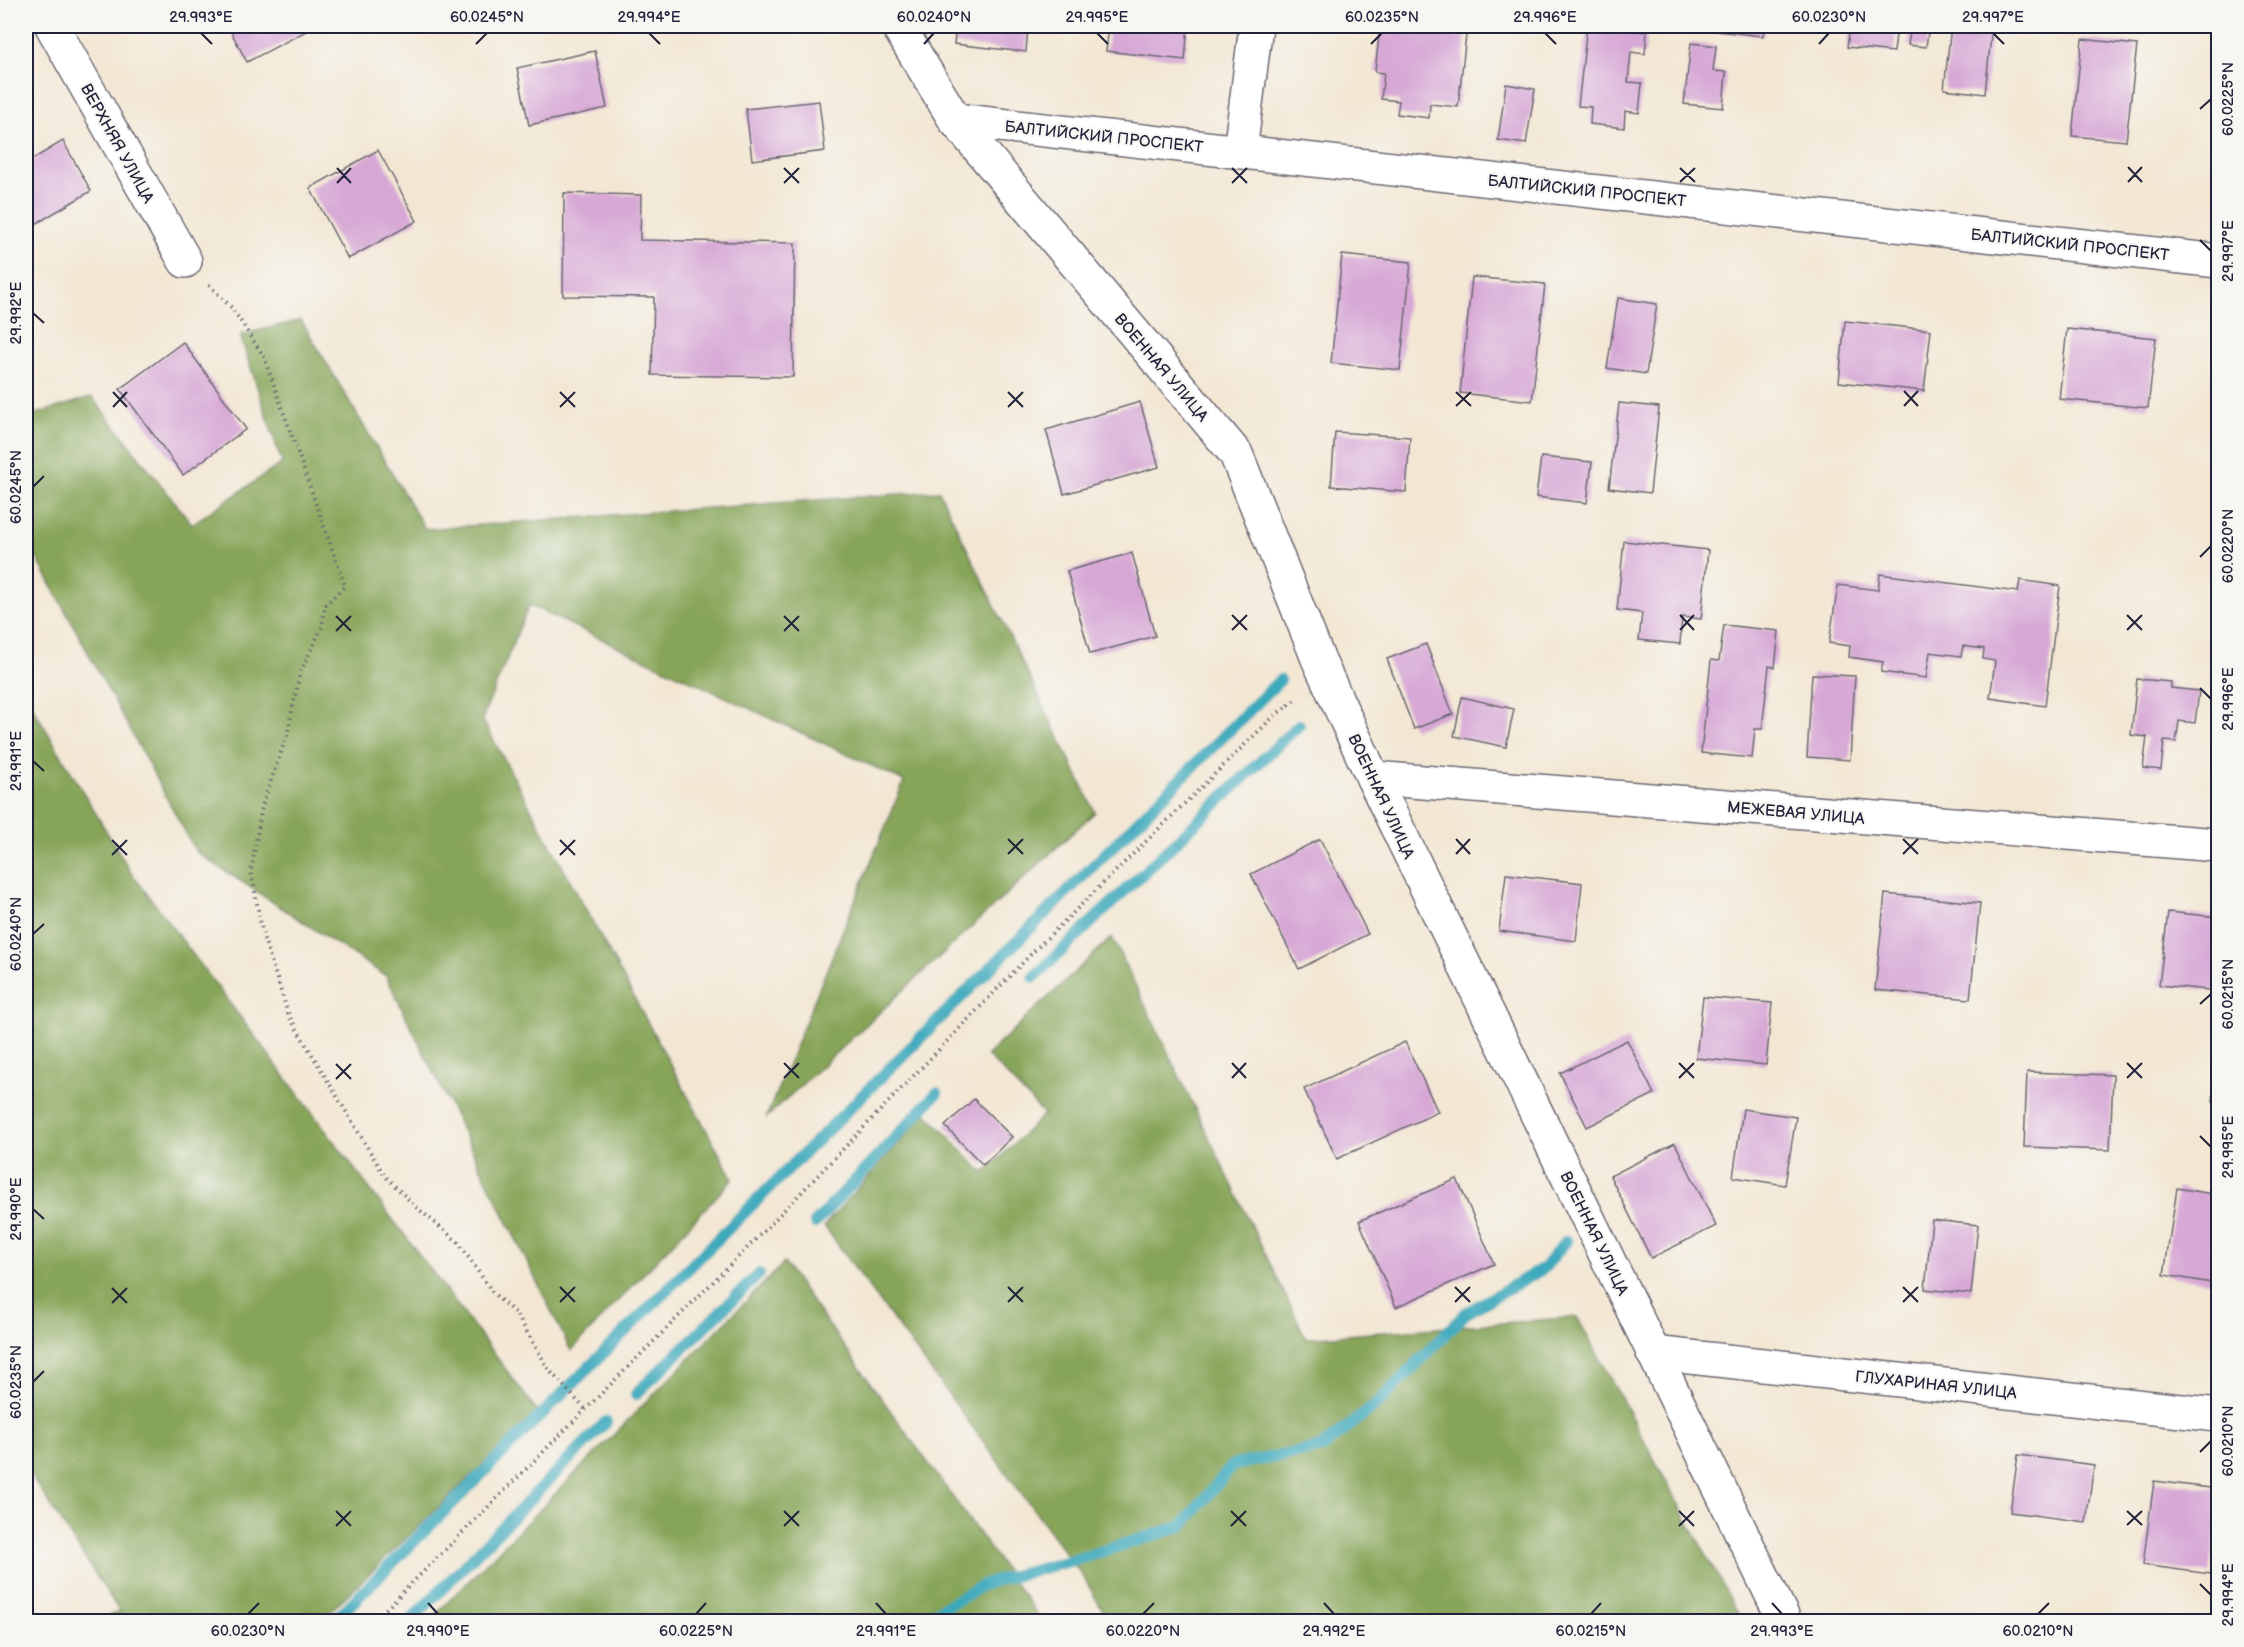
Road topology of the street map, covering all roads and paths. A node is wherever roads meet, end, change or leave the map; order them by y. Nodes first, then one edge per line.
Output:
1 (52, 26) edge
2 (898, 26) edge
3 (1256, 26) edge
4 (955, 120) junction
5 (1240, 151) junction
6 (185, 261) joint
7 (2218, 261) edge
8 (1327, 677) junction
9 (1373, 778) junction
10 (2218, 845) edge
11 (1653, 1353) junction
12 (585, 1410) junction
13 (2218, 1415) edge
14 (373, 1622) edge
15 (1785, 1622) edge

1 - 6 street, ВЕРХНЯЯ УЛИЦА
2 - 4 street, ВОЕННАЯ УЛИЦА
3 - 5 street
4 - 5 street, БАЛТИЙСКИЙ ПРОСПЕКТ
4 - 8 street, ВОЕННАЯ УЛИЦА
5 - 7 street, БАЛТИЙСКИЙ ПРОСПЕКТ
6 - 12 path
8 - 9 street, ВОЕННАЯ УЛИЦА
8 - 12 path
9 - 10 street, МЕЖЕВАЯ УЛИЦА
9 - 11 street, ВОЕННАЯ УЛИЦА
11 - 13 street, ГЛУХАРИНАЯ УЛИЦА
11 - 15 street, ВОЕННАЯ УЛИЦА
12 - 14 path

